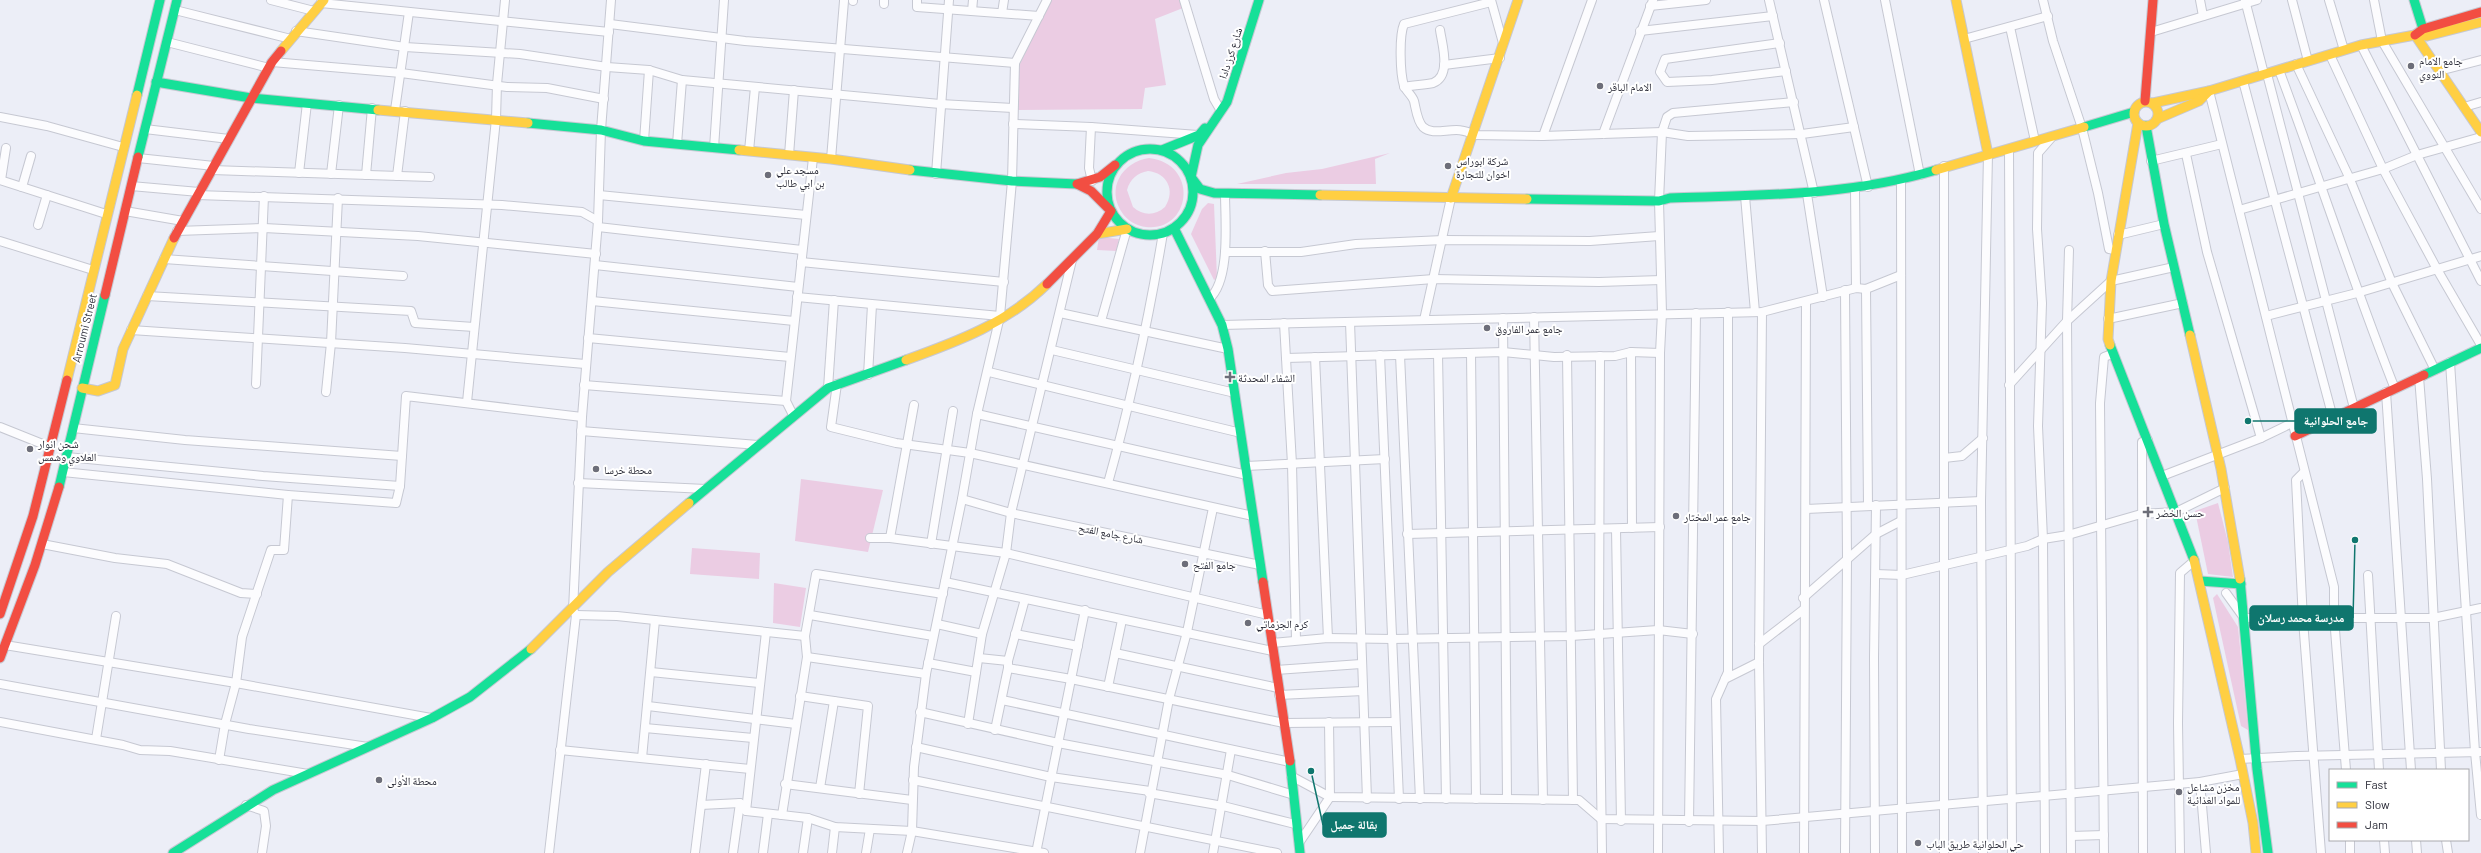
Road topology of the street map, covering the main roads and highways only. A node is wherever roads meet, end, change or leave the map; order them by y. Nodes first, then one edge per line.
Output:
1 (160, 0) edge
2 (177, 0) edge
3 (1260, 0) edge
4 (1518, 0) edge
5 (1956, 0) edge
6 (2153, 0) edge
7 (2414, 0) edge
8 (322, 2) edge
9 (2481, 12) edge
10 (2481, 22) edge
11 (2424, 29) junction
12 (2415, 35) junction
13 (156, 82) junction
14 (2209, 91) junction
15 (251, 98) junction
16 (2149, 102) junction
17 (1221, 111) junction
18 (2134, 112) junction
19 (2157, 119) junction
20 (2142, 124) junction
21 (2481, 132) edge
22 (1162, 150) junction
23 (1988, 154) junction
24 (1115, 165) junction
25 (1191, 177) junction
26 (1077, 184) junction
27 (1214, 193) junction
28 (1450, 198) junction
29 (1190, 208) junction
30 (1111, 211) junction
31 (1127, 228) junction
32 (1174, 228) junction
33 (1097, 234) junction
34 (2481, 348) edge
35 (82, 388) junction
36 (2295, 436) road end
37 (2200, 581) junction
38 (2241, 584) junction
39 (0, 614) edge
40 (0, 618) edge
41 (14, 623) junction
42 (0, 658) edge
43 (173, 853) edge
44 (1300, 853) edge
45 (2256, 853) edge
46 (2268, 853) edge

1 - 39 main road, Arroumi Street
2 - 13 main road, Arroumi Street
3 - 17 main road, شارع كرز دادا
4 - 28 main road
5 - 23 main road
6 - 16 main road
7 - 11 main road
8 - 15 main road
9 - 11 main road
10 - 12 main road
11 - 12 main road
12 - 14 main road
12 - 21 main road
13 - 15 main road
13 - 35 main road, Arroumi Street
14 - 16 main road
14 - 19 main road
15 - 26 main road
15 - 35 main road
16 - 18 main road
16 - 19 main road
17 - 22 main road
17 - 25 main road
18 - 20 main road
18 - 23 main road
19 - 20 main road
20 - 37 main road
20 - 38 main road
22 - 24 main road
22 - 25 main road
23 - 28 main road
24 - 26 main road
24 - 30 main road
25 - 27 main road
25 - 29 main road
26 - 30 main road
27 - 28 main road
27 - 29 main road
29 - 32 main road
30 - 31 main road
30 - 33 main road
31 - 32 main road
31 - 33 main road
32 - 44 main road
33 - 43 main road
34 - 36 main road
35 - 41 main road, Arroumi Street
37 - 38 main road
37 - 45 main road
38 - 46 main road
40 - 41 main road
41 - 42 main road, Arroumi Street

